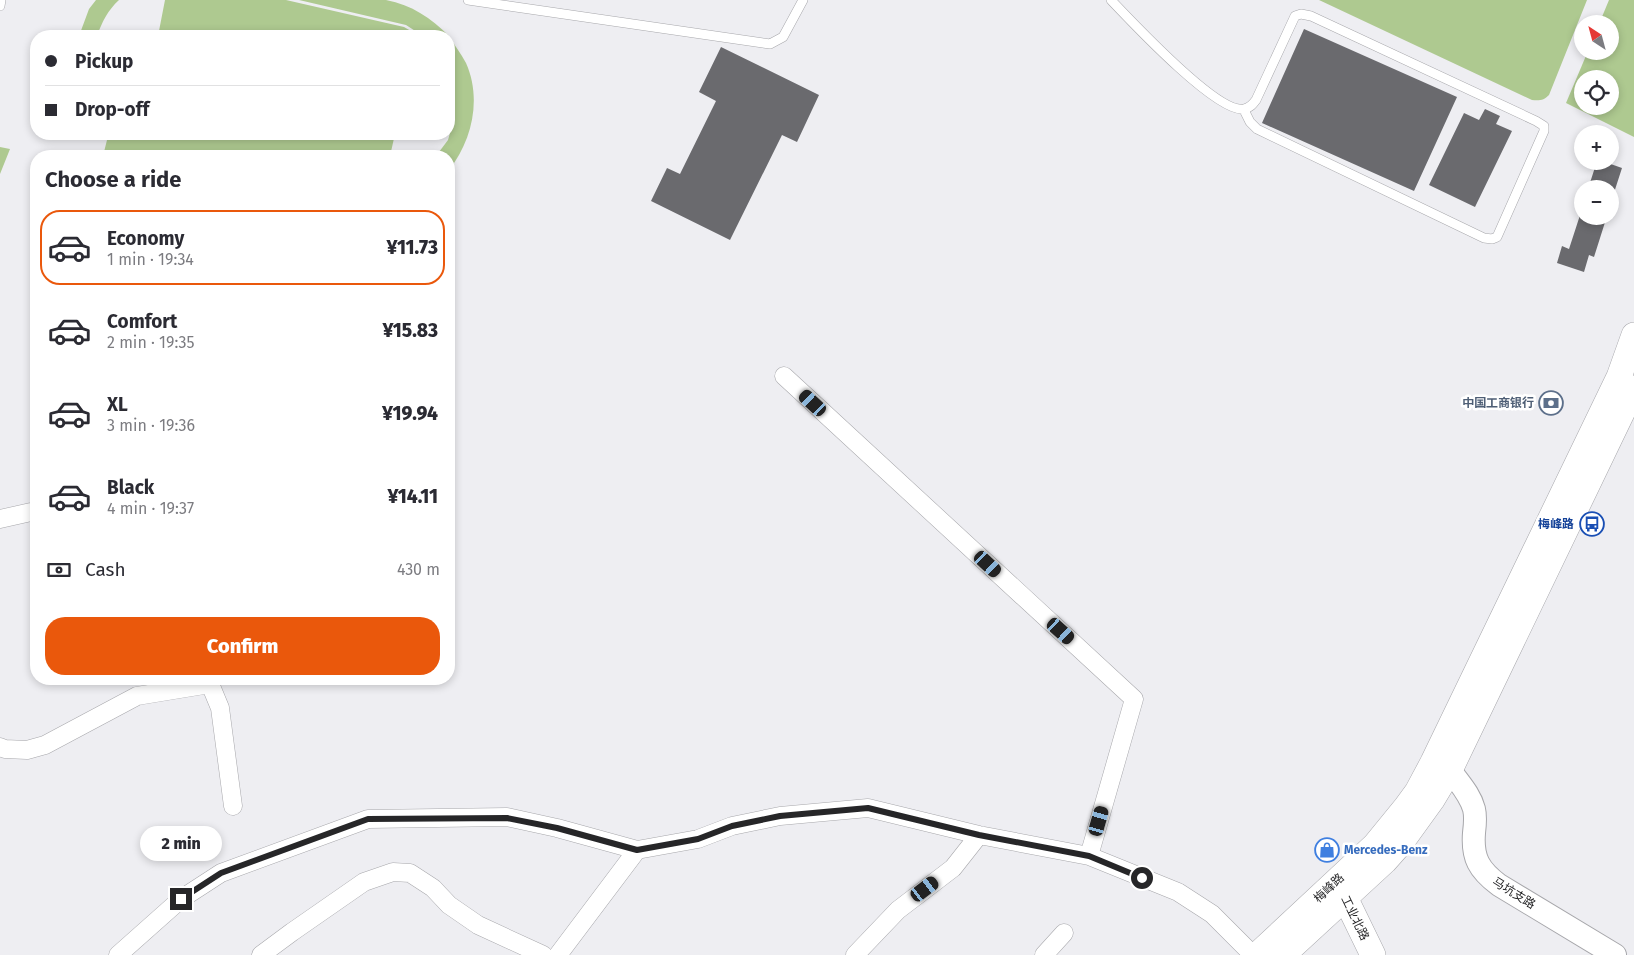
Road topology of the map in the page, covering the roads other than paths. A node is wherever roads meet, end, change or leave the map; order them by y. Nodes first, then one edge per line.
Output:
1 (1, 0) edge
2 (468, 0) edge
3 (803, 0) edge
4 (1111, 0) edge
5 (0, 6) edge
6 (1244, 110) junction
7 (1634, 335) edge
8 (784, 376) dead end
9 (1629, 380) edge
10 (30, 512) edge
11 (0, 519) edge
12 (194, 685) edge
13 (210, 685) edge
14 (0, 748) edge
15 (1450, 770) junction
16 (233, 806) dead end
17 (979, 835) junction
18 (637, 850) junction
19 (1089, 856) junction
20 (1341, 889) junction
21 (1064, 933) dead end
22 (118, 955) edge
23 (262, 955) edge
24 (542, 955) edge
25 (558, 955) edge
26 (855, 955) edge
27 (1044, 955) edge
28 (1253, 955) edge
29 (1257, 955) edge
30 (1284, 955) edge
31 (1373, 955) edge
32 (1615, 955) edge

1 - 5 lane
2 - 3 lane
4 - 6 lane
6 - 6 lane
7 - 9 main road
8 - 19 street
9 - 15 main road, 梅峰路
9 - 20 main road, 梅峰路
10 - 11 street
12 - 14 street
13 - 16 street
15 - 20 main road, 梅峰路
15 - 32 street, 马坑支路
17 - 18 street
17 - 19 street
17 - 26 street
18 - 22 street
18 - 25 street
19 - 28 street
20 - 29 main road, 梅峰路
20 - 30 main road, 梅峰路
20 - 31 main road, 工业北路
21 - 27 street
23 - 24 street

